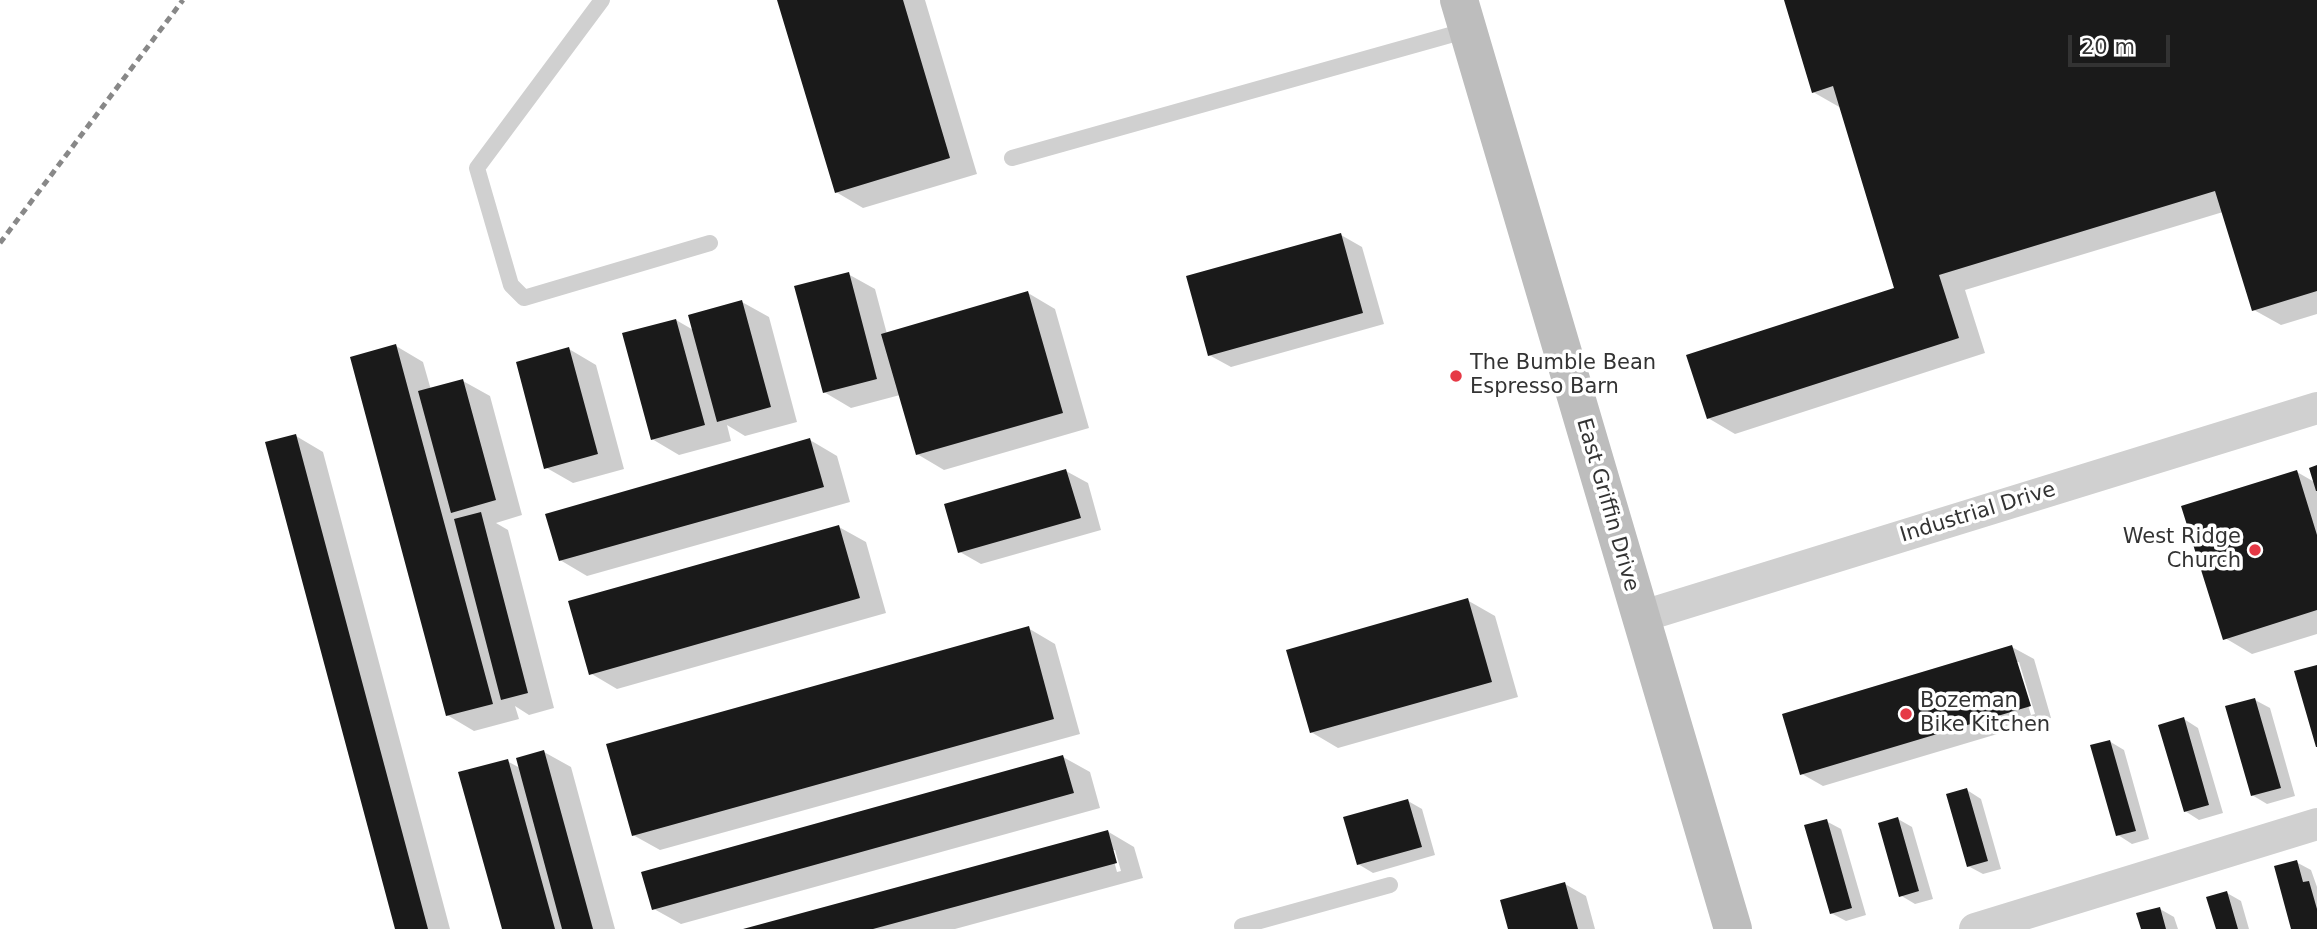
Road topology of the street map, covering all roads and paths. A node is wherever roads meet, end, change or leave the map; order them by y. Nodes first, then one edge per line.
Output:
1 (602, 0) edge
2 (1464, 15) edge
3 (1012, 158) dead end
4 (710, 243) dead end
5 (2317, 408) edge
6 (1640, 617) junction
7 (2317, 824) edge
8 (1390, 885) dead end
9 (1239, 928) edge
10 (1733, 929) edge
11 (1975, 929) edge

1 - 4 lane
2 - 3 lane
2 - 6 main road, East Griffin Drive
5 - 6 street, Industrial Drive
6 - 10 main road, East Griffin Drive
7 - 11 street
8 - 9 lane

